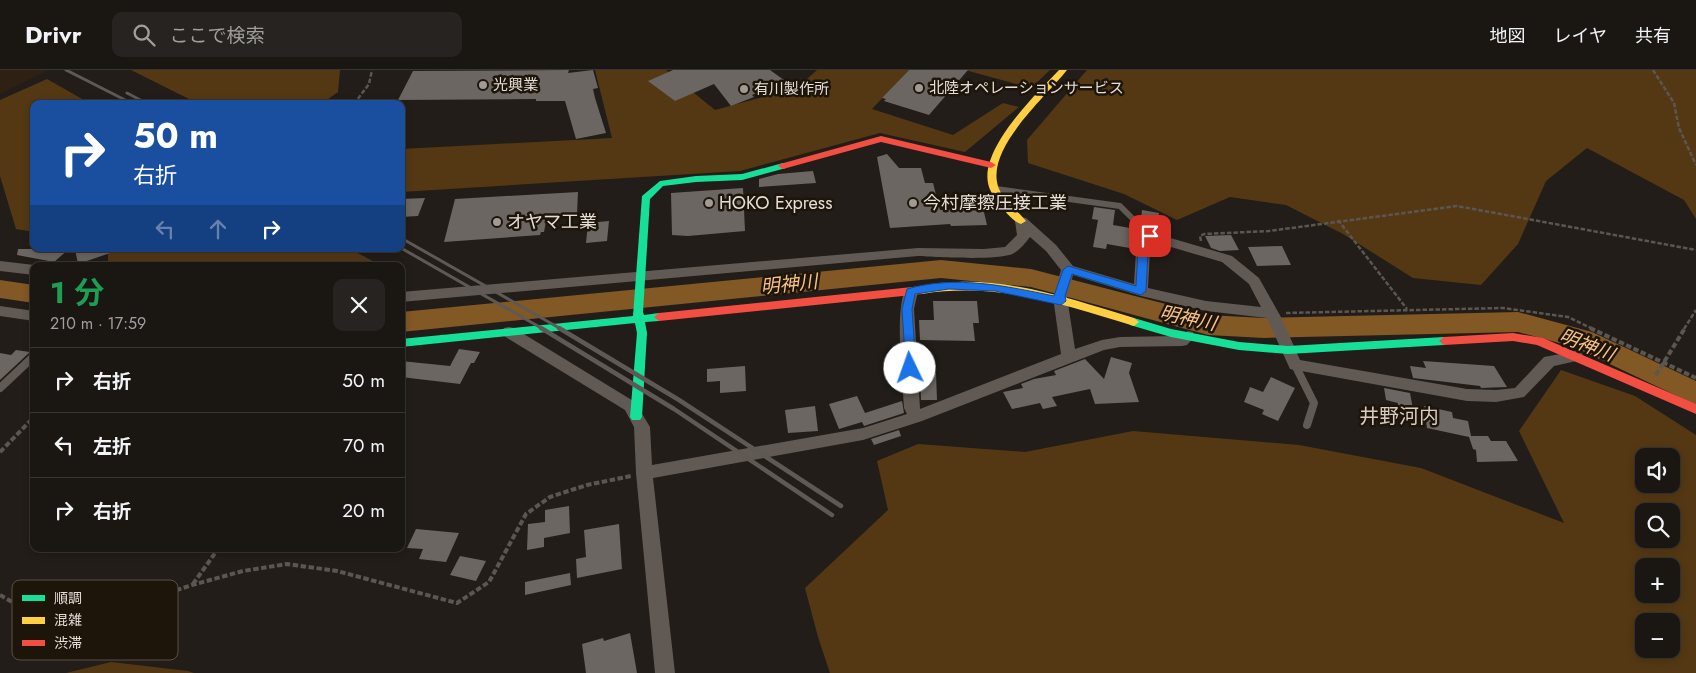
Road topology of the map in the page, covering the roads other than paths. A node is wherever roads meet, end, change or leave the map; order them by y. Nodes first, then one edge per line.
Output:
1 (1063, 70) edge
2 (991, 165) junction
3 (994, 189) junction
4 (1021, 221) junction
5 (1150, 236) junction
6 (0, 266) edge
7 (30, 270) edge
8 (1068, 270) junction
9 (639, 282) junction
10 (1141, 291) junction
11 (911, 292) junction
12 (405, 297) edge
13 (1060, 299) junction
14 (0, 311) edge
15 (30, 315) edge
16 (639, 316) junction
17 (1273, 316) junction
18 (509, 332) junction
19 (1188, 336) junction
20 (405, 343) edge
21 (1286, 345) junction
22 (1576, 356) junction
23 (1069, 357) junction
24 (30, 360) edge
25 (1295, 365) junction
26 (0, 388) edge
27 (1696, 409) edge
28 (636, 417) junction
29 (916, 418) junction
30 (1307, 425) dead end
31 (644, 473) junction
32 (664, 673) edge

1 - 2 street
2 - 3 street
2 - 9 street
3 - 4 street
3 - 5 lane
4 - 8 street
4 - 9 street
5 - 10 street
5 - 17 street
6 - 7 street
8 - 10 street
8 - 13 street
9 - 12 street
9 - 16 street
10 - 17 street
11 - 13 street
11 - 16 street
11 - 29 street
13 - 19 street
13 - 23 street
14 - 15 street
16 - 18 street
16 - 28 street
17 - 21 street
18 - 20 street
18 - 28 street
19 - 21 street
19 - 23 street
21 - 22 street
21 - 25 street
22 - 25 street
22 - 27 street
23 - 29 street
24 - 26 lane
25 - 30 lane
28 - 31 street
29 - 31 street
31 - 32 street

